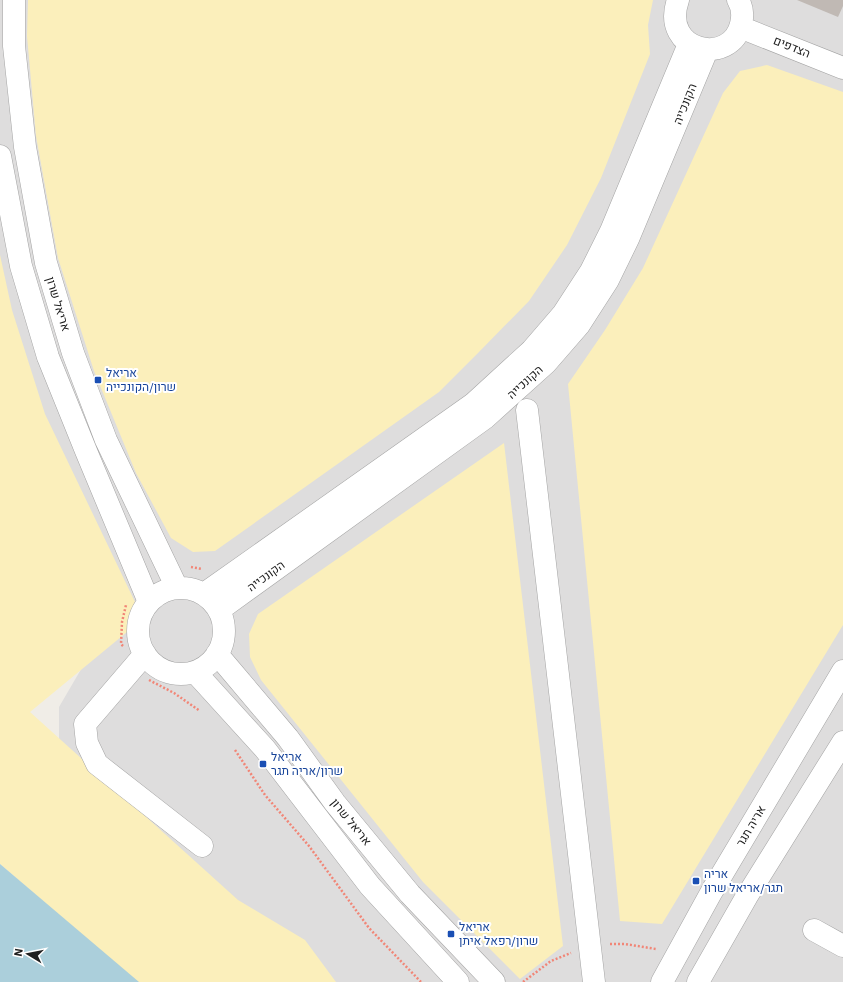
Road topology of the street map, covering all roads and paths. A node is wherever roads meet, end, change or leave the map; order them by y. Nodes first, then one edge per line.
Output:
1 (14, 0) edge
2 (678, 0) edge
3 (738, 0) edge
4 (740, 27) junction
5 (698, 47) junction
6 (843, 68) edge
7 (0, 156) edge
8 (528, 410) dead end
9 (166, 563) junction
10 (203, 569) dead end
11 (177, 588) junction
12 (204, 594) junction
13 (128, 600) dead end
14 (149, 602) junction
15 (219, 610) junction
16 (217, 654) junction
17 (141, 659) junction
18 (843, 671) edge
19 (195, 672) junction
20 (203, 713) dead end
21 (843, 742) edge
22 (234, 749) dead end
23 (202, 846) dead end
24 (814, 930) dead end
25 (843, 946) edge
26 (421, 982) edge
27 (458, 982) edge
28 (494, 982) edge
29 (594, 982) edge
30 (662, 982) edge
31 (698, 982) edge

1 - 9 street, אריאל שרון
2 - 5 street
3 - 4 street
4 - 5 street
4 - 6 street, הצדפים
5 - 12 street, הקונכייה
5 - 15 street, הקונכייה
7 - 14 street, אריאל שרון
8 - 29 street
9 - 10 path
9 - 11 street, אריאל שרון
11 - 12 street
11 - 14 street
12 - 15 street
13 - 17 path
14 - 17 street
15 - 16 street
16 - 19 street
16 - 28 street, אריאל שרון
17 - 19 street
17 - 20 path
17 - 23 street
18 - 30 street, אריה תגר
19 - 27 street, אריאל שרון
21 - 31 street
22 - 26 path
24 - 25 street

